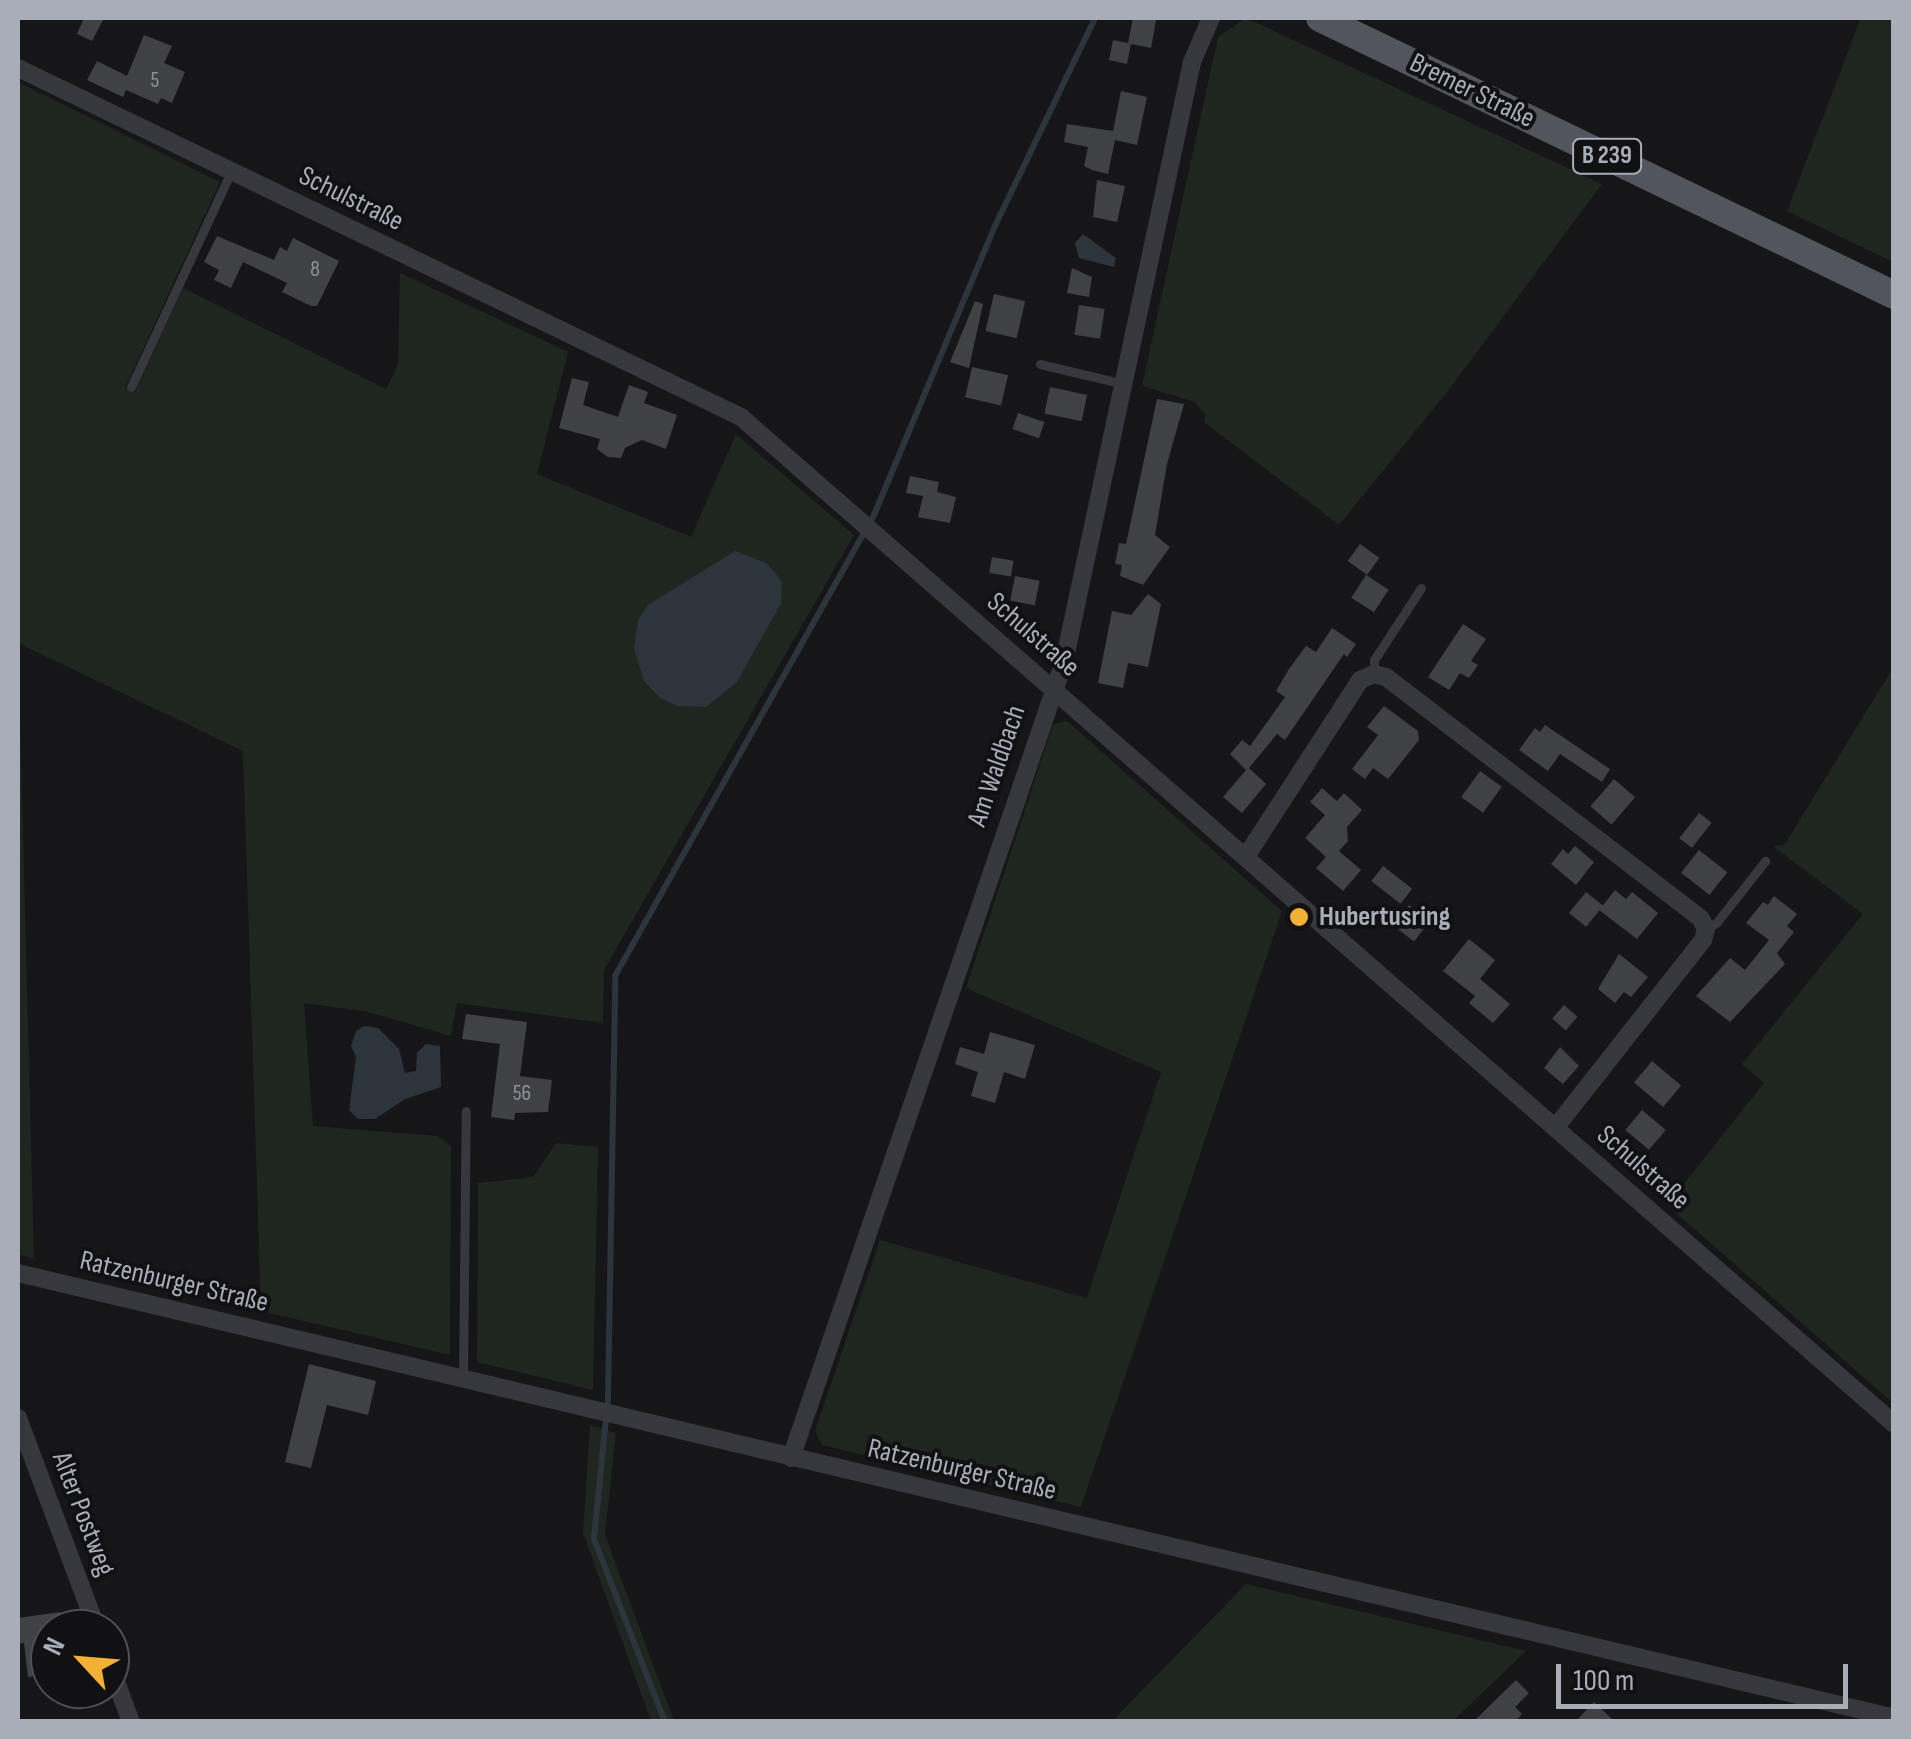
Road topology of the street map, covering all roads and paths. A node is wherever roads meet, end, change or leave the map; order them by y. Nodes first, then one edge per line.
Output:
1 (1211, 18) edge
2 (1320, 18) edge
3 (18, 68) edge
4 (232, 172) junction
5 (1894, 295) edge
6 (1040, 364) dead end
7 (1124, 384) junction
8 (131, 387) dead end
9 (1421, 588) dead end
10 (1374, 674) junction
11 (1054, 690) junction
12 (1248, 856) junction
13 (1765, 861) dead end
14 (1706, 929) junction
15 (466, 1111) dead end
16 (1556, 1128) junction
17 (18, 1273) edge
18 (463, 1380) junction
19 (18, 1418) edge
20 (1894, 1424) edge
21 (790, 1458) junction
22 (89, 1609) edge
23 (1894, 1718) edge

1 - 7 street, Am Waldbach
2 - 5 main road, Bremer Straße / B 239
3 - 4 street, Schulstraße
4 - 8 lane
4 - 11 street, Schulstraße
6 - 7 lane
7 - 11 street, Am Waldbach
9 - 10 lane
10 - 12 street
10 - 14 street
11 - 12 street, Schulstraße
11 - 21 street, Am Waldbach
12 - 16 street, Schulstraße
13 - 14 lane
14 - 16 street
15 - 18 lane
16 - 20 street, Schulstraße
17 - 18 street, Ratzenburger Straße
18 - 21 street, Ratzenburger Straße
19 - 22 street, Alter Postweg
21 - 23 street, Ratzenburger Straße

